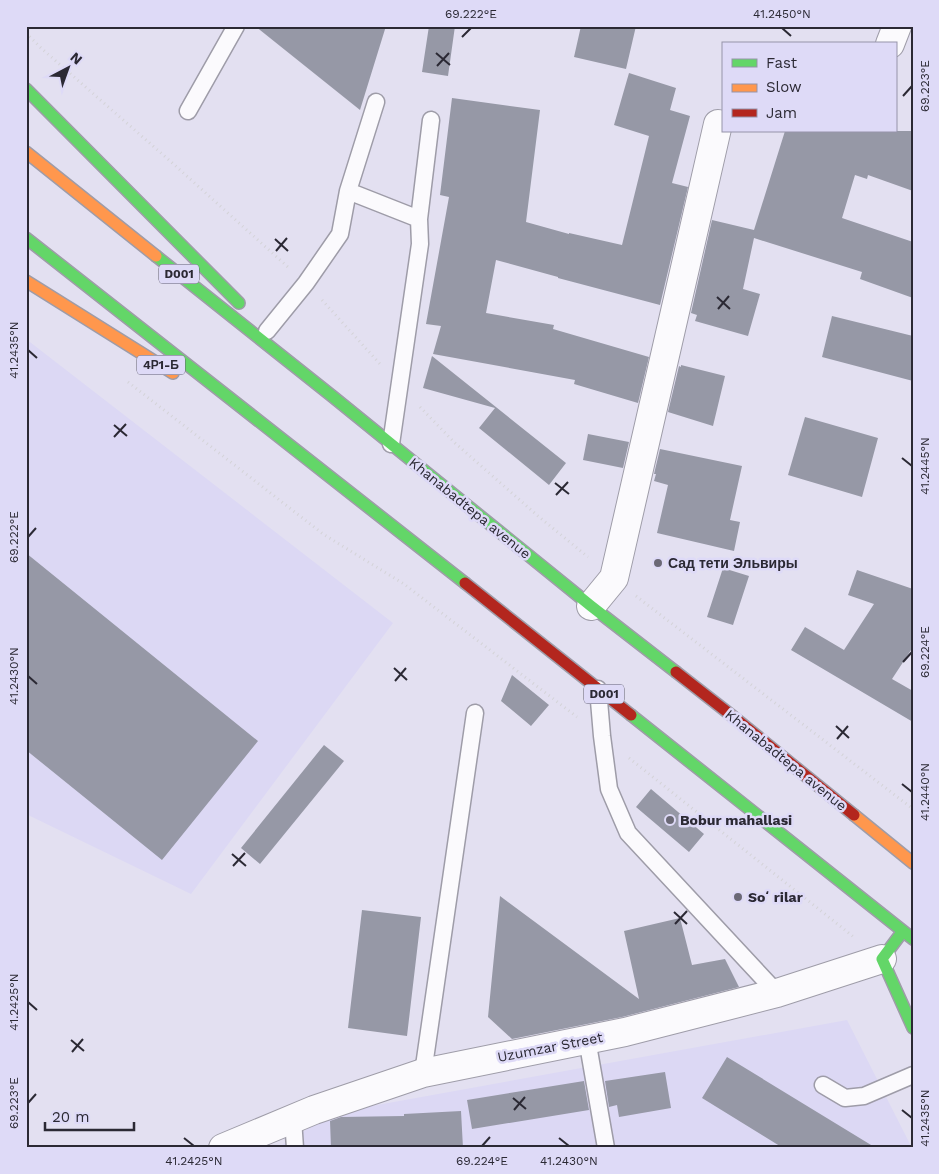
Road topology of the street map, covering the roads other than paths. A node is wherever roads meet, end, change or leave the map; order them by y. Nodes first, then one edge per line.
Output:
1 (236, 26) edge
2 (897, 26) edge
3 (891, 42) edge
4 (26, 89) edge
5 (376, 102) dead end
6 (188, 111) dead end
7 (431, 120) dead end
8 (718, 124) dead end
9 (26, 152) edge
10 (348, 191) junction
11 (419, 219) junction
12 (26, 238) edge
13 (26, 281) edge
14 (246, 310) dead end
15 (264, 328) joint
16 (186, 381) dead end
17 (203, 391) dead end
18 (332, 396) junction
19 (391, 444) junction
20 (295, 449) junction
21 (591, 606) junction
22 (598, 689) junction
23 (475, 713) dead end
24 (913, 863) edge
25 (905, 927) junction
26 (913, 939) edge
27 (882, 959) junction
28 (777, 993) junction
29 (913, 1028) edge
30 (587, 1039) junction
31 (423, 1073) junction
32 (913, 1075) edge
33 (823, 1085) dead end
34 (293, 1119) junction
35 (223, 1148) edge
36 (295, 1148) edge
37 (606, 1148) edge

1 - 6 lane
2 - 3 street
4 - 14 main road
5 - 10 lane
7 - 11 lane
8 - 21 street
9 - 18 main road, Khanabadtepa avenue / D001
10 - 11 lane
10 - 15 lane
11 - 19 lane
12 - 20 main road, D001
13 - 16 main road, 4Р1-Б
15 - 18 main road
17 - 20 main road
18 - 19 main road, Khanabadtepa avenue / D001
19 - 21 main road, Khanabadtepa avenue / D001
20 - 22 main road, D001
21 - 24 main road, Khanabadtepa avenue / D001
22 - 25 main road, D001
22 - 28 lane
23 - 31 lane
25 - 26 main road, D001
25 - 27 main road
27 - 28 street, Uzumzar Street
27 - 29 main road
28 - 30 street, Uzumzar Street
30 - 31 street, Uzumzar Street
30 - 37 lane
31 - 34 street, Uzumzar Street
32 - 33 lane
34 - 35 street, Uzumzar Street
34 - 36 lane

